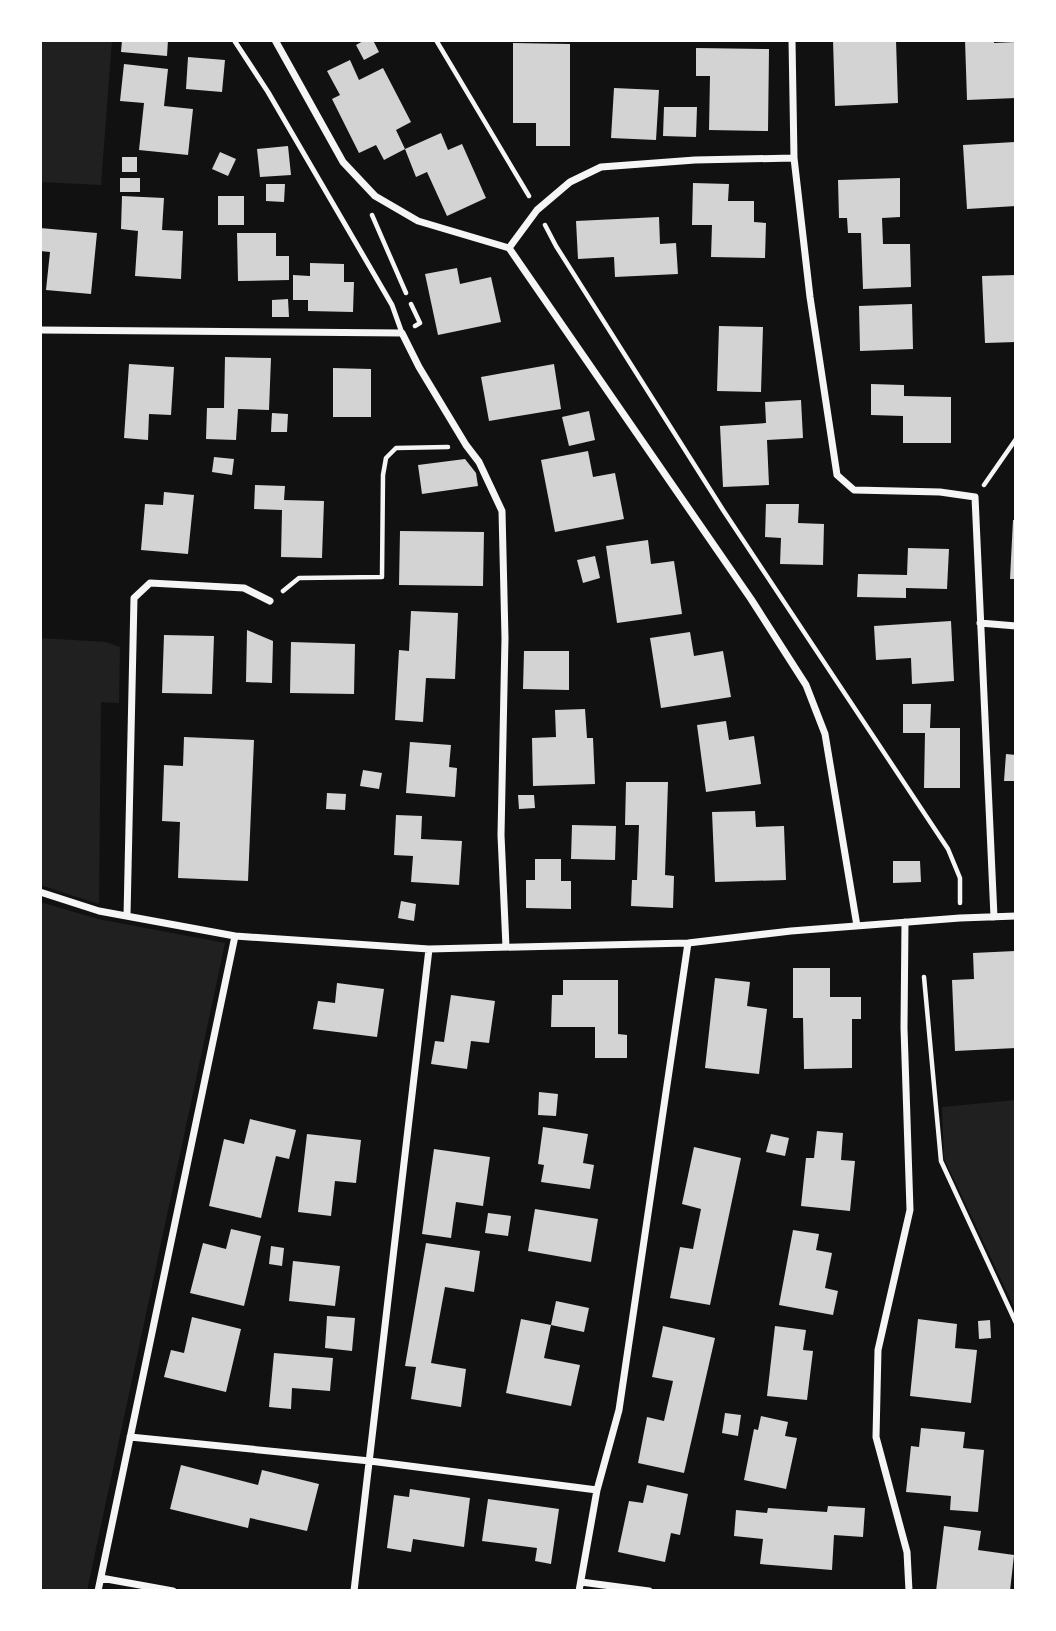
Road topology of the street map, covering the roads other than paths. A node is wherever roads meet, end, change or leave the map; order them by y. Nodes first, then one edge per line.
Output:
1 (234, 40) edge
2 (275, 40) edge
3 (792, 40) edge
4 (794, 158) junction
5 (509, 248) junction
6 (40, 330) edge
7 (402, 333) junction
8 (270, 601) road end
9 (980, 624) junction
10 (1016, 626) edge
11 (40, 892) edge
12 (127, 916) junction
13 (1016, 916) edge
14 (994, 917) junction
15 (905, 922) junction
16 (857, 926) junction
17 (235, 936) junction
18 (688, 943) junction
19 (506, 947) junction
20 (429, 949) junction
21 (130, 1437) junction
22 (370, 1461) junction
23 (597, 1489) junction
24 (101, 1578) junction
25 (580, 1587) edge
26 (98, 1591) edge
27 (173, 1591) edge
28 (354, 1591) edge
29 (649, 1591) edge
30 (909, 1591) edge

1 - 7 lane
2 - 5 street
3 - 4 street
4 - 5 street
4 - 9 street
5 - 16 street
6 - 7 street
7 - 19 street
8 - 12 street
9 - 10 street
9 - 14 street
11 - 12 street
12 - 17 street
13 - 14 street
14 - 15 street
15 - 16 street
15 - 30 street
16 - 18 street
17 - 20 street
17 - 21 street
18 - 19 street
18 - 23 street
19 - 20 street
20 - 22 street
21 - 22 street
21 - 24 street
22 - 23 street
22 - 28 street
23 - 25 street
24 - 26 street
24 - 27 street
25 - 29 street

